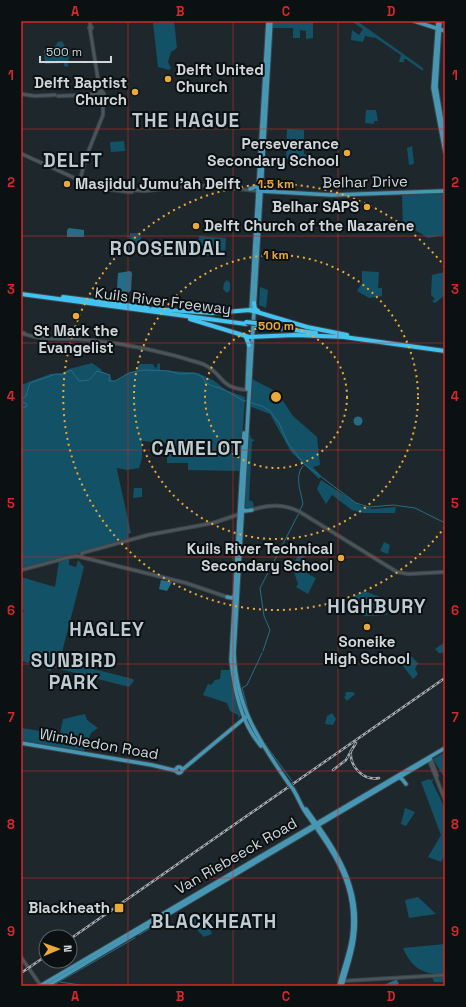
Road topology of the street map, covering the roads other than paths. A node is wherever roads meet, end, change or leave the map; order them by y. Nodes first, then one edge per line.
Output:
1 (90, 21) edge
2 (269, 21) edge
3 (415, 21) edge
4 (439, 21) edge
5 (438, 28) junction
6 (445, 30) edge
7 (101, 93) junction
8 (21, 94) edge
9 (445, 142) edge
10 (445, 152) edge
11 (21, 154) edge
12 (80, 181) junction
13 (260, 182) junction
14 (234, 188) junction
15 (250, 189) junction
16 (445, 190) edge
17 (260, 191) junction
18 (267, 191) junction
19 (21, 293) edge
20 (254, 303) junction
21 (153, 310) junction
22 (252, 310) junction
23 (260, 312) junction
24 (23, 333) edge
25 (244, 336) junction
26 (347, 336) junction
27 (251, 337) junction
28 (249, 345) junction
29 (445, 349) edge
30 (248, 390) junction
31 (247, 405) junction
32 (242, 508) junction
33 (252, 510) junction
34 (240, 514) junction
35 (80, 557) junction
36 (21, 570) edge
37 (445, 572) edge
38 (227, 597) joint
39 (235, 599) junction
40 (246, 716) junction
41 (240, 722) junction
42 (248, 726) junction
43 (225, 733) junction
44 (21, 742) edge
45 (445, 749) edge
46 (266, 751) junction
47 (429, 758) junction
48 (179, 763) dead end
49 (180, 769) junction
50 (410, 772) junction
51 (400, 778) junction
52 (445, 800) edge
53 (300, 802) junction
54 (326, 822) junction
55 (316, 825) junction
56 (324, 833) junction
57 (21, 957) edge
58 (445, 975) edge
59 (342, 983) edge
60 (41, 986) edge
61 (47, 986) edge
62 (339, 986) edge

1 - 7 street
2 - 13 main road
3 - 5 main road
4 - 5 main road
5 - 6 main road
5 - 9 main road
5 - 10 main road
7 - 8 street
7 - 12 street
11 - 12 street
12 - 14 street
13 - 15 main road
13 - 17 main road
13 - 18 main road
14 - 15 street
14 - 17 street
15 - 17 street
16 - 18 main road, Belhar Drive
17 - 18 main road, Belhar Drive
17 - 18 main road
17 - 20 main road
17 - 22 main road
19 - 21 highway, Kuils River Freeway
20 - 22 main road
20 - 23 highway
21 - 22 highway
21 - 25 highway
21 - 26 highway, Kuils River Freeway, bridge
22 - 23 highway
22 - 27 main road
23 - 26 highway
24 - 30 street
25 - 27 highway
25 - 28 highway
26 - 27 highway
26 - 29 highway, Kuils River Freeway
27 - 28 main road
27 - 30 main road
28 - 30 main road
30 - 31 main road
31 - 32 main road
31 - 34 main road
32 - 33 main road
32 - 34 main road
33 - 34 street
33 - 37 street
34 - 35 street
34 - 39 main road
35 - 36 street
35 - 38 street
38 - 39 main road
39 - 40 main road
40 - 41 main road
40 - 42 main road
40 - 43 main road
40 - 46 main road
41 - 42 main road
41 - 43 main road
42 - 46 main road
43 - 49 main road
44 - 49 main road, Wimbledon Road
45 - 47 main road, Van Riebeeck Road
46 - 53 main road, bridge
47 - 50 main road, Van Riebeeck Road
47 - 52 street
47 - 55 main road, Van Riebeeck Road
48 - 49 main road
50 - 51 main road, Van Riebeeck Road
50 - 51 main road
51 - 54 main road, Van Riebeeck Road
53 - 55 main road
53 - 55 main road
54 - 55 main road, Van Riebeeck Road
54 - 56 main road
55 - 56 main road
55 - 59 main road
55 - 60 main road, Van Riebeeck Road
55 - 61 main road, Van Riebeeck Road
56 - 59 main road
57 - 60 street
58 - 59 street
59 - 62 main road

